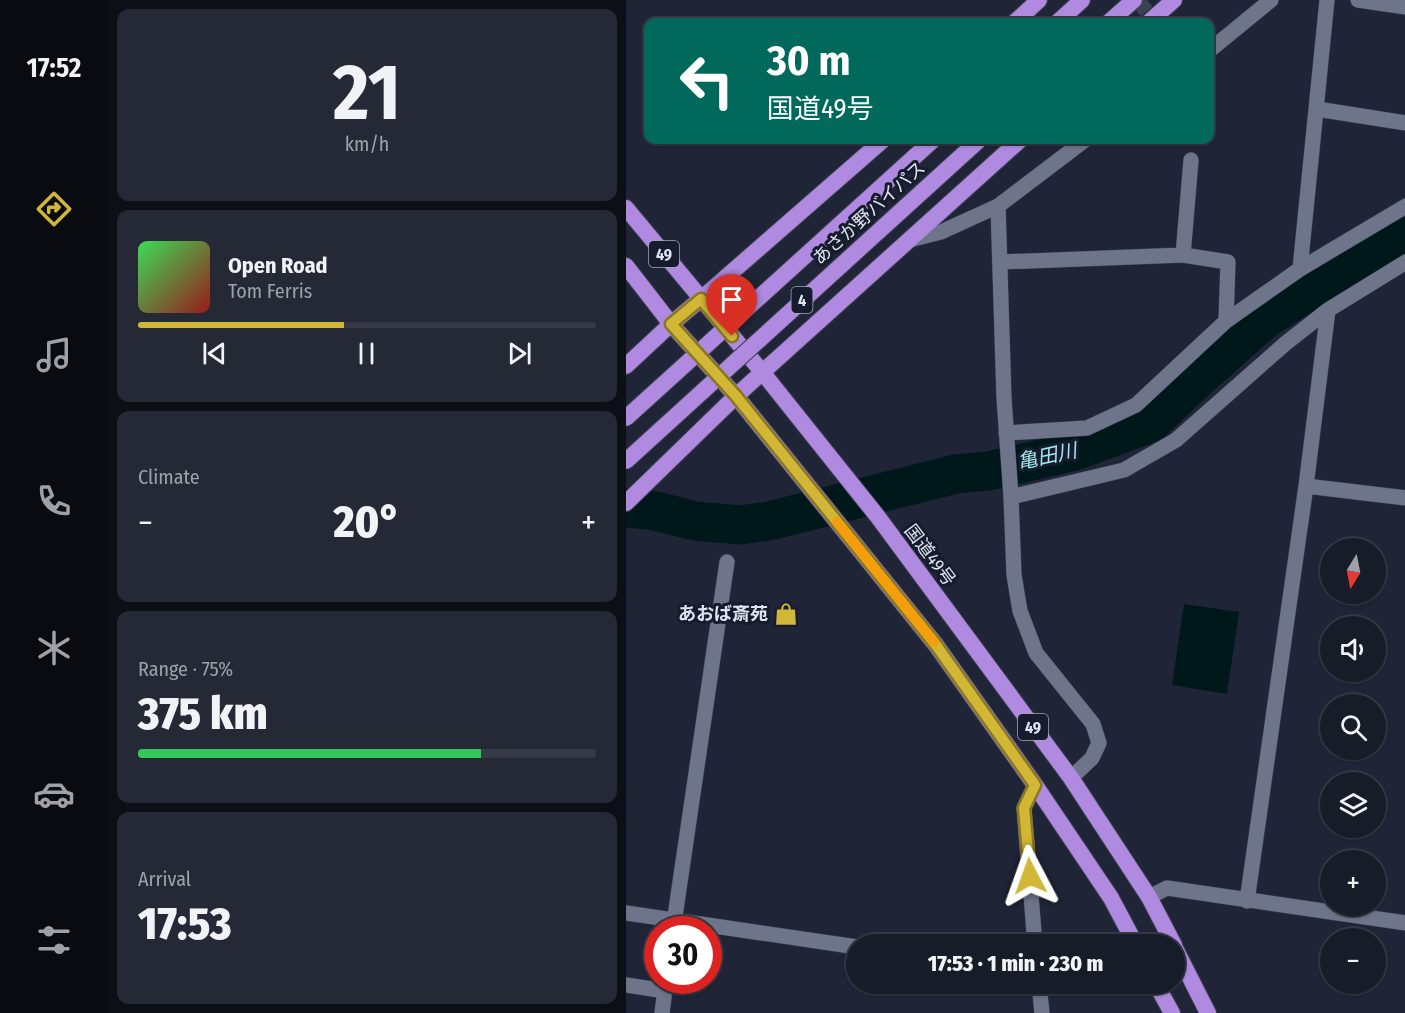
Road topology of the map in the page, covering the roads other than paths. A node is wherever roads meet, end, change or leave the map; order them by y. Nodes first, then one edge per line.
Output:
1 (1039, 0) edge
2 (1082, 0) edge
3 (1134, 0) edge
4 (1174, 0) edge
5 (1271, 0) edge
6 (1327, 0) edge
7 (1358, 0) edge
8 (1406, 7) edge
9 (1019, 18) edge
10 (1062, 18) edge
11 (1114, 18) edge
12 (1154, 18) edge
13 (1214, 47) edge
14 (1317, 109) junction
15 (1406, 123) edge
16 (877, 144) edge
17 (929, 144) edge
18 (974, 144) edge
19 (1016, 144) edge
20 (1080, 144) edge
21 (1191, 160) dead end
22 (1406, 206) edge
23 (998, 207) junction
24 (626, 208) edge
25 (909, 240) junction
26 (1183, 255) junction
27 (1000, 262) junction
28 (1406, 262) edge
29 (626, 266) edge
30 (1300, 269) junction
31 (701, 299) junction
32 (1328, 310) junction
33 (1226, 321) junction
34 (671, 324) junction
35 (626, 366) edge
36 (762, 373) junction
37 (736, 396) junction
38 (626, 418) edge
39 (1007, 440) junction
40 (626, 461) edge
41 (1306, 486) junction
42 (1011, 497) junction
43 (1406, 498) edge
44 (626, 503) edge
45 (727, 562) dead end
46 (1071, 778) junction
47 (1035, 785) junction
48 (1149, 897) junction
49 (1247, 901) junction
50 (626, 914) edge
51 (675, 916) edge
52 (644, 918) edge
53 (1406, 923) edge
54 (722, 931) edge
55 (1034, 934) edge
56 (1130, 934) edge
57 (1168, 934) edge
58 (846, 946) edge
59 (1185, 968) edge
60 (626, 985) edge
61 (644, 985) edge
62 (664, 994) edge
63 (1039, 994) edge
64 (1162, 994) edge
65 (662, 1013) edge
66 (1042, 1013) edge
67 (1172, 1013) edge
68 (1208, 1013) edge

1 - 9 highway
2 - 10 highway
3 - 11 highway
4 - 12 highway
5 - 13 street
6 - 14 street
7 - 8 street
14 - 15 street
14 - 30 street
16 - 31 highway
17 - 38 highway, あさか野バイパス / 4, bridge
18 - 40 highway, あさか野バイパス / 4, bridge
19 - 25 highway
20 - 23 street
21 - 26 street
22 - 30 street
23 - 25 street
23 - 27 street
24 - 31 highway, 国道49号 / 49
25 - 36 highway
26 - 27 street
26 - 33 street
27 - 39 street
28 - 32 street
29 - 34 highway, 49
30 - 33 street
31 - 34 highway
31 - 36 highway, 国道49号 / 49
32 - 41 street
32 - 42 street
33 - 39 street
34 - 35 highway
34 - 37 highway, 49
36 - 37 highway
36 - 46 highway, 国道49号 / 49
37 - 44 highway
37 - 47 highway, 49
39 - 42 street
41 - 43 street
41 - 49 street
42 - 46 street
45 - 51 street
46 - 48 highway, 国道49号 / 49
47 - 55 street
47 - 56 highway, 49
48 - 49 street
48 - 57 highway, 国道49号 / 49
49 - 53 street
50 - 52 street
54 - 58 street
59 - 68 highway, 国道49号 / 49
60 - 61 street
62 - 65 street
63 - 66 street
64 - 67 highway

